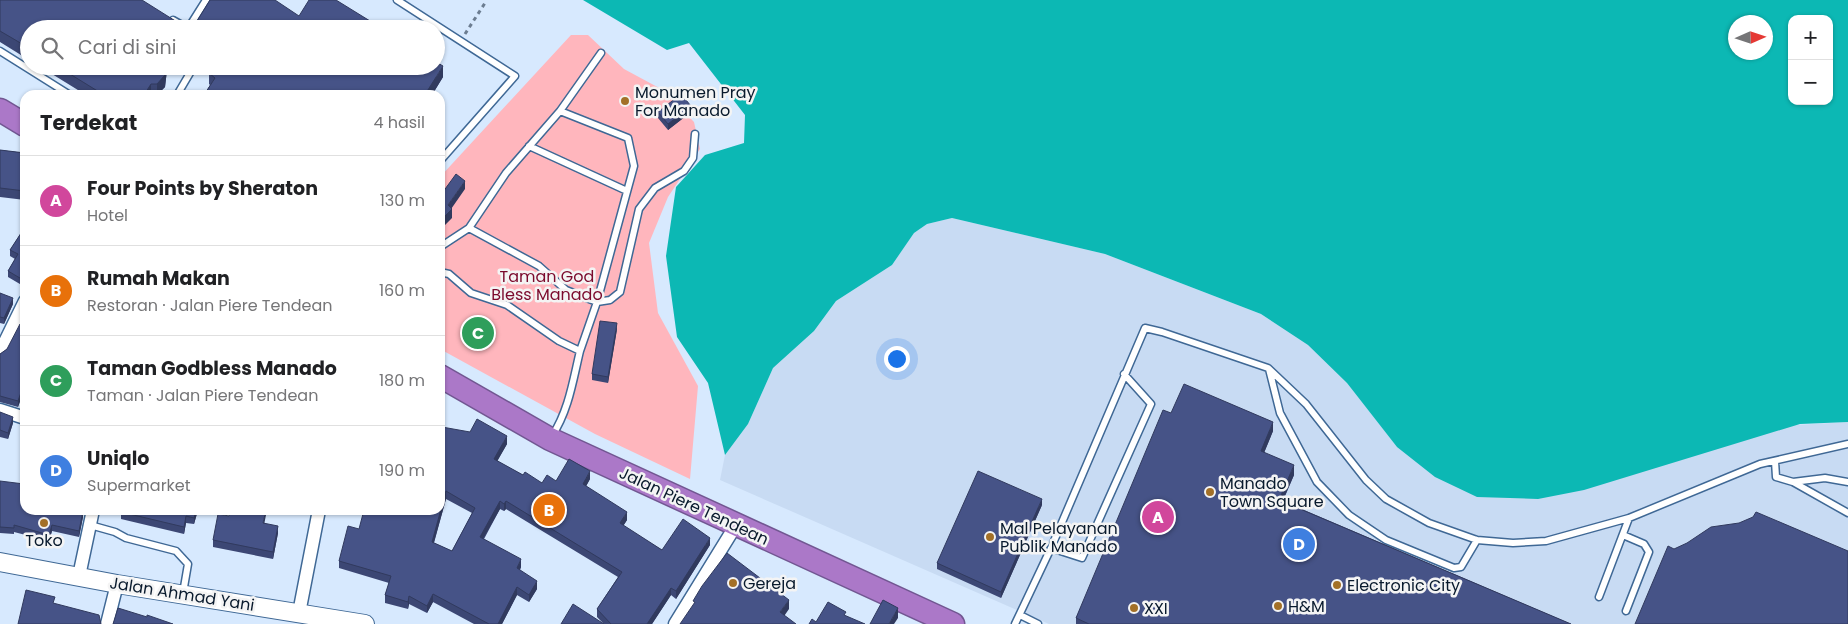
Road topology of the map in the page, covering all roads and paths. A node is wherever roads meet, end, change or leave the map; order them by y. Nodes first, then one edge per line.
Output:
1 (206, 0) edge
2 (397, 0) edge
3 (485, 3) dead end
4 (164, 16) edge
5 (172, 20) edge
6 (194, 20) edge
7 (428, 20) edge
8 (445, 30) edge
9 (460, 40) junction
10 (0, 52) edge
11 (601, 53) dead end
12 (20, 64) edge
13 (37, 75) edge
14 (189, 75) edge
15 (62, 90) edge
16 (180, 90) edge
17 (0, 110) edge
18 (560, 112) junction
19 (20, 122) edge
20 (695, 134) dead end
21 (529, 146) junction
22 (445, 155) edge
23 (627, 191) junction
24 (468, 228) junction
25 (445, 244) edge
26 (445, 273) edge
27 (597, 302) junction
28 (20, 311) edge
29 (580, 351) junction
30 (0, 352) edge
31 (1268, 368) junction
32 (1124, 374) junction
33 (445, 378) edge
34 (0, 410) edge
35 (20, 416) edge
36 (555, 432) junction
37 (1848, 444) edge
38 (1775, 461) junction
39 (1793, 482) junction
40 (1848, 482) edge
41 (1848, 513) edge
42 (92, 515) edge
43 (318, 515) edge
44 (1630, 518) junction
45 (90, 525) junction
46 (736, 526) junction
47 (1623, 534) junction
48 (1477, 540) junction
49 (1051, 548) junction
50 (0, 562) edge
51 (79, 576) junction
52 (117, 584) junction
53 (183, 594) junction
54 (1599, 597) dead end
55 (1626, 611) dead end
56 (299, 613) junction
57 (1020, 614) junction
58 (107, 624) edge
59 (365, 624) edge
60 (674, 624) edge
61 (953, 624) edge
62 (1015, 624) edge
63 (1038, 624) edge

1 - 6 lane
2 - 7 lane
3 - 9 path
4 - 5 lane
8 - 9 lane
9 - 22 lane
10 - 12 lane
11 - 18 lane
13 - 15 lane
14 - 16 lane
17 - 19 highway
18 - 21 lane
18 - 23 lane
20 - 27 lane
21 - 23 lane
21 - 24 lane
23 - 27 lane
24 - 25 lane
24 - 27 lane
26 - 29 lane
27 - 29 lane
28 - 30 street
29 - 36 lane
31 - 32 lane
31 - 48 lane
31 - 48 lane
32 - 49 lane
32 - 49 lane
33 - 36 highway, Jalan Piere Tendean
34 - 35 street
36 - 46 highway, Jalan Piere Tendean
37 - 38 lane
38 - 39 lane
38 - 44 lane
39 - 40 lane
39 - 41 lane
42 - 45 street
43 - 56 street
44 - 47 lane
44 - 48 lane
45 - 51 street
45 - 53 lane
46 - 60 street
46 - 61 highway, Jalan Piere Tendean
47 - 54 lane
47 - 55 lane
49 - 57 lane
50 - 51 main road, Jalan Ahmad Yani
51 - 52 main road, Jalan Ahmad Yani
52 - 53 main road, Jalan Ahmad Yani
52 - 58 street
53 - 56 main road, Jalan Ahmad Yani
56 - 59 main road, Jalan Ahmad Yani
57 - 62 lane
57 - 63 lane

